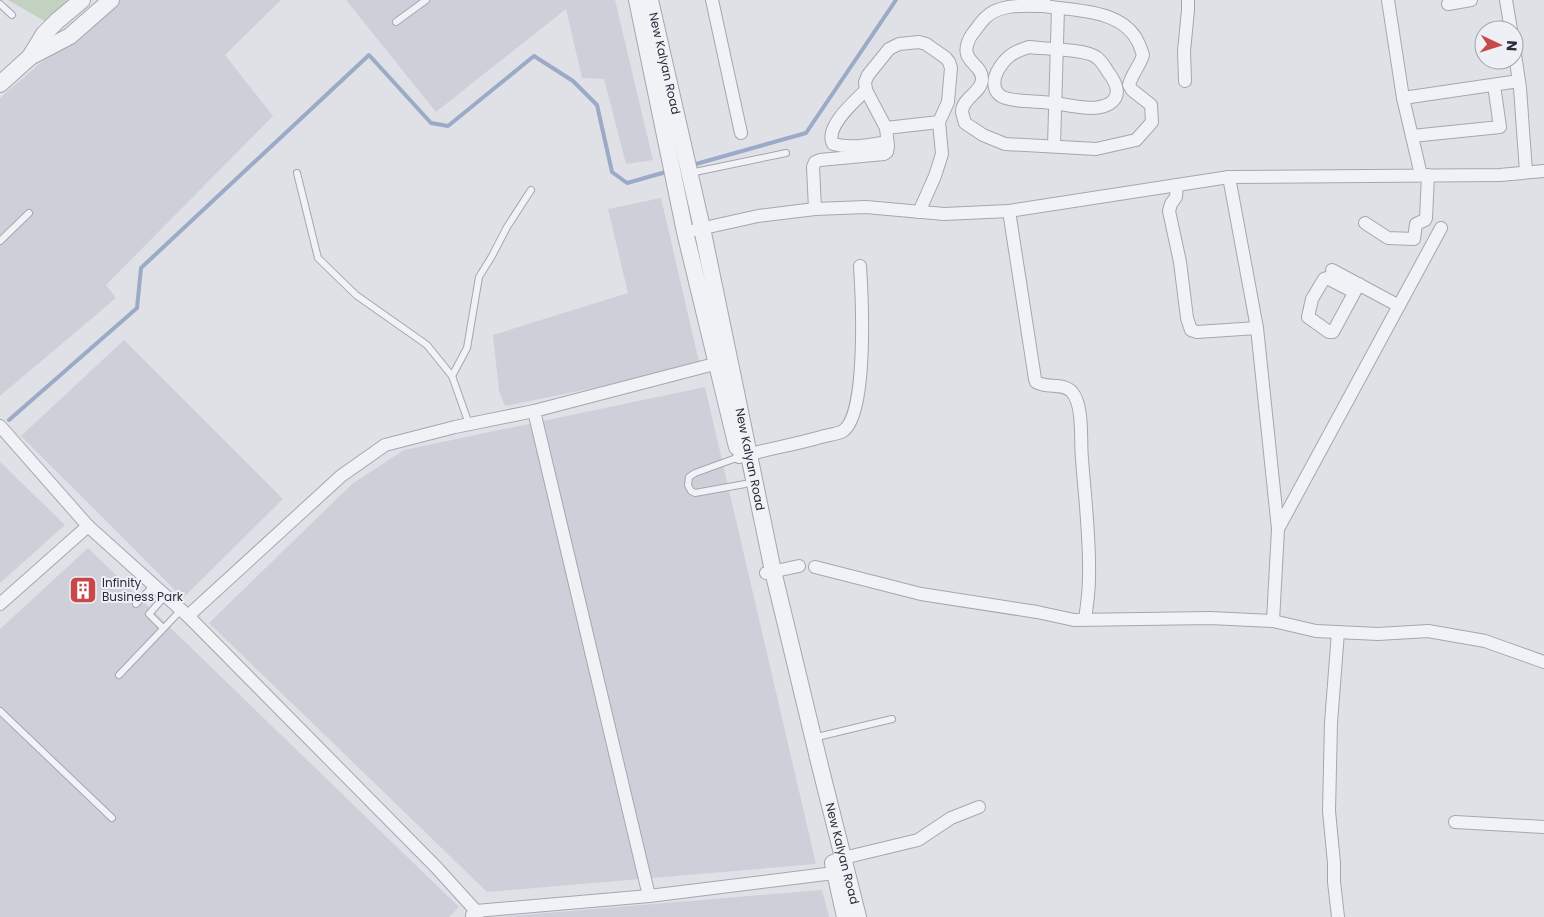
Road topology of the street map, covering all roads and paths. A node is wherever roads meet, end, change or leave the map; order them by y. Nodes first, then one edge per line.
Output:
1 (82, 0) edge
2 (111, 0) edge
3 (426, 0) edge
4 (637, 0) edge
5 (650, 0) edge
6 (712, 0) edge
7 (1100, 0) edge
8 (1188, 0) edge
9 (1388, 0) edge
10 (1471, 0) edge
11 (1506, 0) edge
12 (1044, 3) edge
13 (0, 4) edge
14 (1448, 4) dead end
15 (1058, 8) junction
16 (1100, 14) junction
17 (12, 15) dead end
18 (1509, 20) edge
19 (396, 22) dead end
20 (649, 25) junction
21 (1056, 50) junction
22 (30, 57) junction
23 (1517, 70) edge
24 (988, 79) junction
25 (1185, 81) dead end
26 (1519, 81) junction
27 (0, 84) edge
28 (1123, 85) junction
29 (1494, 85) junction
30 (866, 90) junction
31 (1403, 98) junction
32 (1056, 103) junction
33 (939, 122) junction
34 (886, 128) junction
35 (741, 132) dead end
36 (1412, 136) junction
37 (887, 142) junction
38 (1054, 146) junction
39 (786, 153) dead end
40 (1544, 171) edge
41 (1526, 172) junction
42 (297, 173) dead end
43 (690, 173) junction
44 (1424, 175) junction
45 (1229, 177) junction
46 (1177, 185) junction
47 (531, 190) dead end
48 (815, 209) junction
49 (1009, 211) junction
50 (919, 212) junction
51 (29, 213) dead end
52 (1365, 222) dead end
53 (702, 228) junction
54 (1441, 228) dead end
55 (686, 232) junction
56 (0, 241) edge
57 (860, 266) dead end
58 (1332, 270) dead end
59 (1399, 306) junction
60 (1258, 328) junction
61 (724, 362) junction
62 (452, 376) junction
63 (534, 411) junction
64 (469, 424) junction
65 (0, 426) edge
66 (744, 456) junction
67 (745, 484) junction
68 (88, 526) junction
69 (1278, 529) junction
70 (799, 566) dead end
71 (814, 567) dead end
72 (769, 572) junction
73 (154, 585) junction
74 (165, 596) junction
75 (0, 604) edge
76 (136, 604) dead end
77 (184, 613) junction
78 (1085, 619) junction
79 (1273, 622) junction
80 (163, 628) junction
81 (1338, 632) junction
82 (1544, 662) edge
83 (119, 675) dead end
84 (0, 711) edge
85 (892, 719) dead end
86 (809, 739) junction
87 (979, 807) dead end
88 (112, 818) dead end
89 (1455, 822) dead end
90 (1544, 827) edge
91 (839, 865) junction
92 (650, 896) junction
93 (474, 915) edge
94 (845, 917) edge
95 (858, 917) edge
96 (1338, 917) edge

1 - 22 street
2 - 22 street
3 - 19 lane
4 - 20 street, New Kalyan Road
5 - 20 street, New Kalyan Road
6 - 35 street
7 - 16 street
8 - 25 street
9 - 31 street
10 - 14 street
11 - 18 street
12 - 15 street
12 - 24 street
13 - 17 lane
15 - 16 street
15 - 21 street
16 - 28 street
20 - 43 street, New Kalyan Road
20 - 55 street, New Kalyan Road
21 - 24 street
21 - 28 street
21 - 32 street
22 - 27 street
23 - 26 street
24 - 32 street
24 - 38 street
26 - 29 street
26 - 41 street
28 - 32 street
28 - 38 street
29 - 31 street
29 - 36 street
30 - 33 street
30 - 34 street
30 - 37 street
31 - 36 street
32 - 38 street
33 - 34 street
33 - 50 street
34 - 37 street
36 - 44 street
37 - 48 street
39 - 43 lane
40 - 41 street
41 - 44 street
42 - 62 lane
43 - 53 street, New Kalyan Road
44 - 45 street
44 - 52 street
45 - 46 street
45 - 60 street
46 - 49 street
46 - 60 street
47 - 62 lane
48 - 50 street
48 - 53 street
49 - 50 street
49 - 78 street
51 - 56 lane
53 - 55 street
53 - 61 street, New Kalyan Road
54 - 59 street
55 - 61 street, New Kalyan Road
57 - 66 street
58 - 59 street
59 - 69 street
60 - 69 street
61 - 63 street
61 - 66 street, New Kalyan Road
62 - 64 lane
63 - 64 street
63 - 92 street
64 - 77 street
65 - 68 street
66 - 67 street, New Kalyan Road
66 - 67 lane
66 - 72 street, New Kalyan Road
67 - 72 street, New Kalyan Road
68 - 73 street
68 - 75 street
69 - 79 street
70 - 72 street
71 - 78 street
72 - 86 street, New Kalyan Road
73 - 74 street
73 - 76 lane
74 - 77 street
74 - 80 lane
77 - 80 lane
77 - 93 street
78 - 79 street
79 - 81 street
80 - 83 lane
81 - 82 street
81 - 96 street
84 - 88 lane
85 - 86 lane
86 - 91 street, New Kalyan Road
87 - 91 street
89 - 90 street
91 - 92 street
91 - 94 street
91 - 95 street, New Kalyan Road
92 - 93 street

